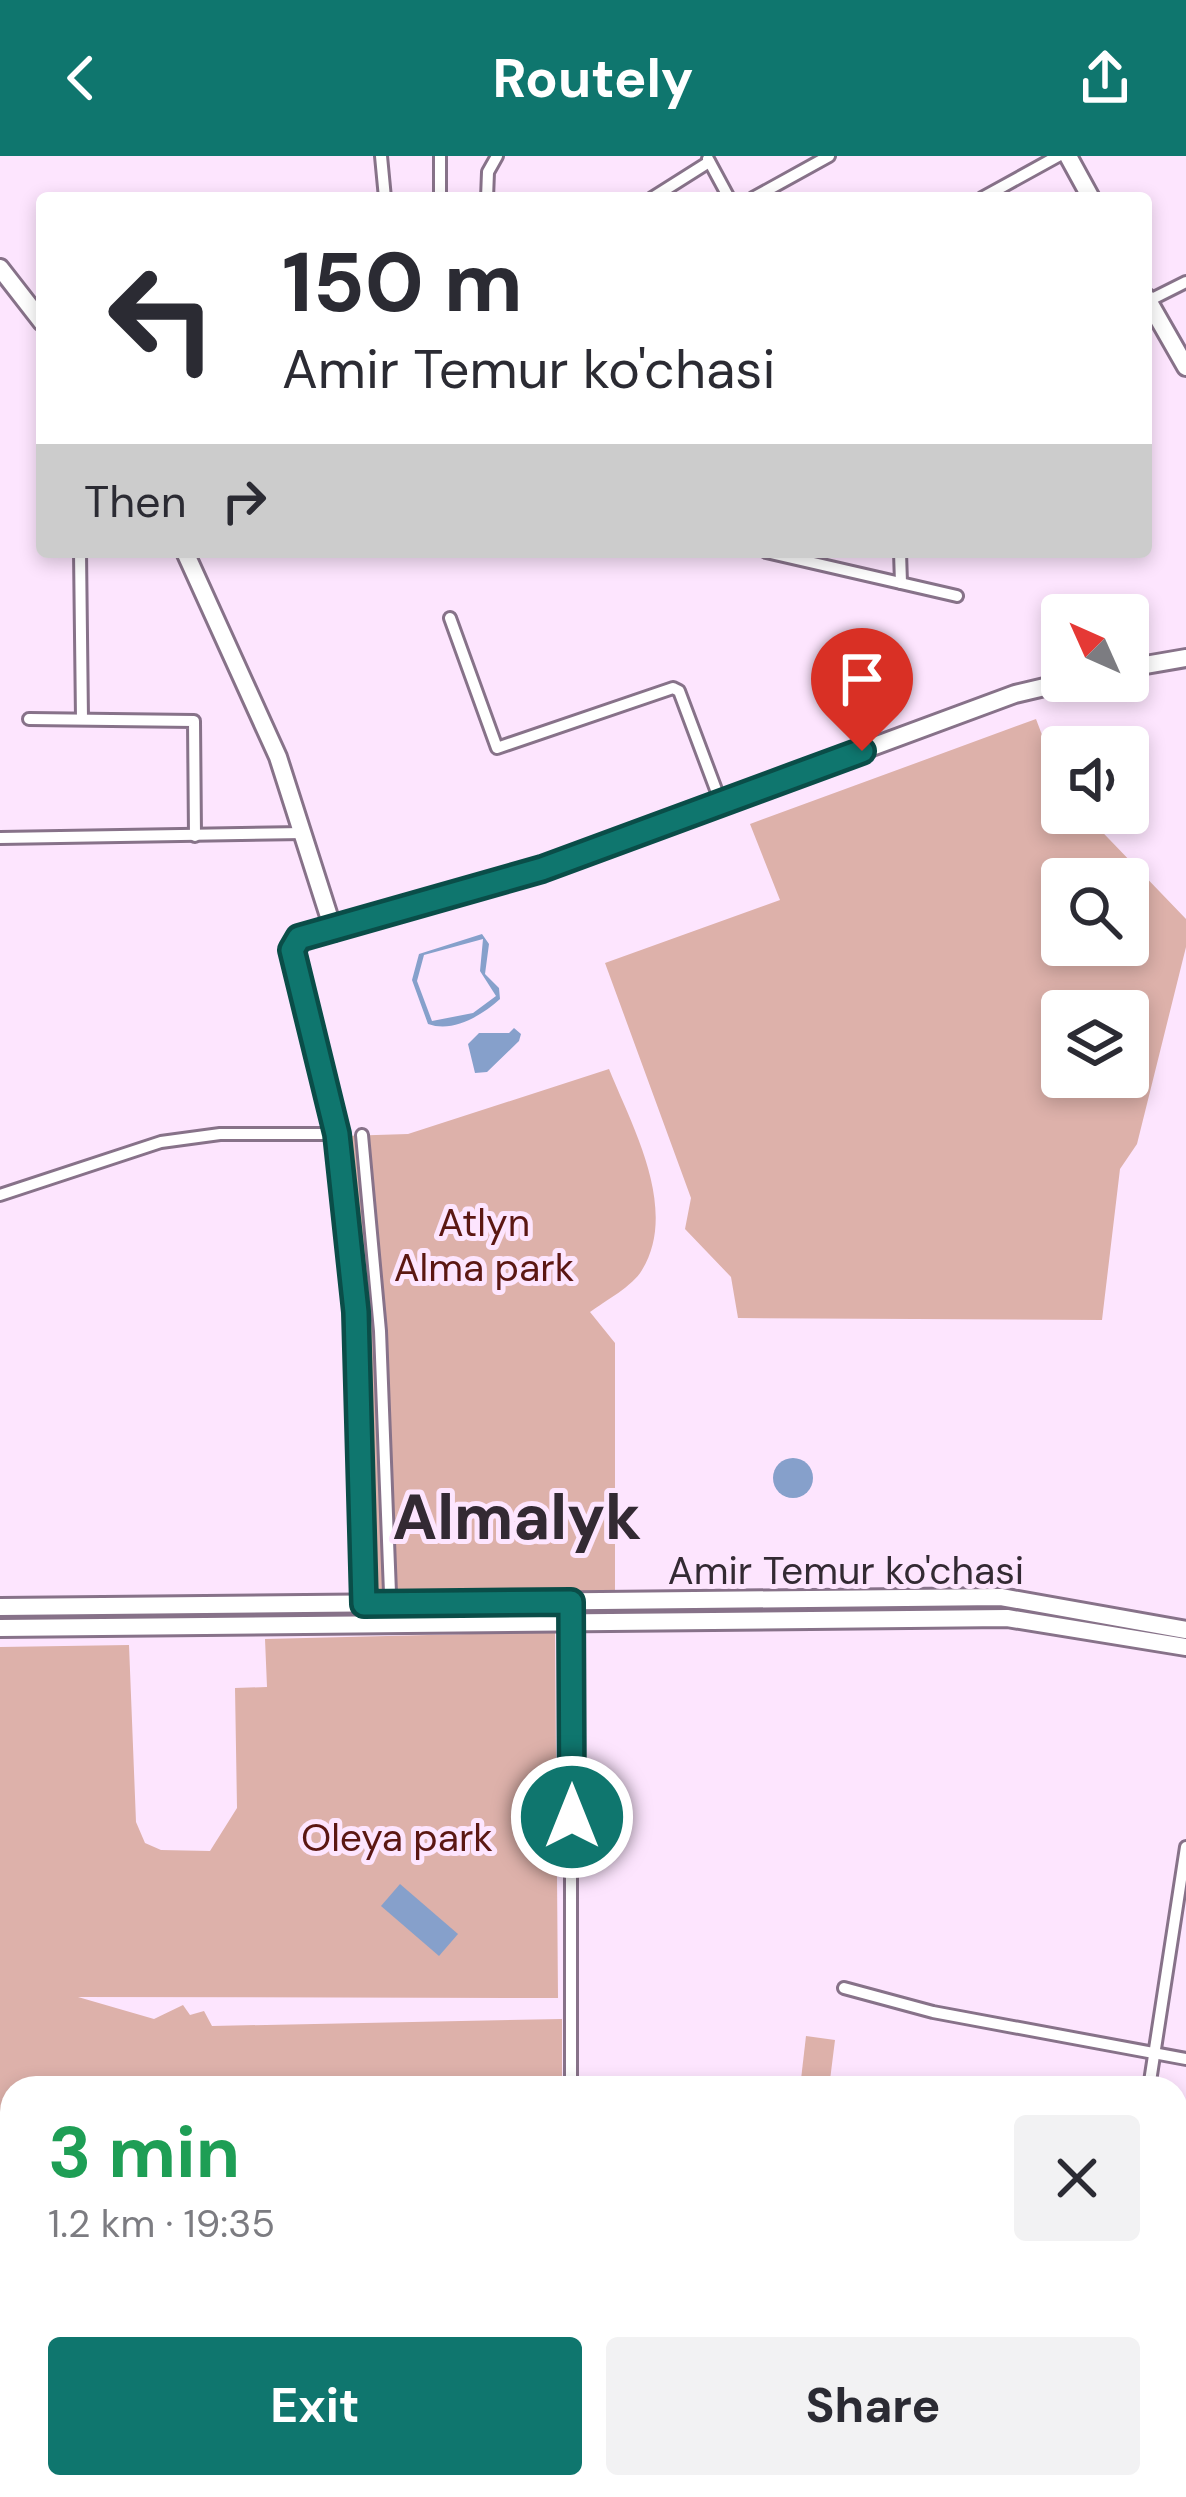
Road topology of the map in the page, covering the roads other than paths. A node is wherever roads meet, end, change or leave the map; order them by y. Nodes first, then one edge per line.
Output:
1 (382, 156) edge
2 (440, 156) edge
3 (497, 156) edge
4 (829, 156) edge
5 (1058, 156) edge
6 (1068, 156) edge
7 (707, 159) edge
8 (385, 192) edge
9 (440, 192) edge
10 (487, 192) edge
11 (660, 192) edge
12 (726, 192) edge
13 (764, 192) edge
14 (993, 192) edge
15 (1088, 192) edge
16 (0, 268) edge
17 (1186, 282) edge
18 (1152, 297) edge
19 (1152, 308) edge
20 (36, 314) edge
21 (1186, 367) edge
22 (80, 558) edge
23 (187, 558) edge
24 (810, 558) edge
25 (900, 558) edge
26 (901, 583) junction
27 (957, 596) dead end
28 (450, 618) dead end
29 (1186, 658) edge
30 (1149, 664) edge
31 (1041, 688) edge
32 (29, 719) dead end
33 (82, 719) junction
34 (722, 803) junction
35 (306, 833) junction
36 (195, 836) junction
37 (0, 838) edge
38 (334, 932) junction
39 (337, 1134) junction
40 (362, 1136) dead end
41 (0, 1196) edge
42 (390, 1593) dead end
43 (266, 1604) junction
44 (364, 1604) junction
45 (0, 1607) edge
46 (85, 1607) junction
47 (571, 1611) junction
48 (266, 1624) junction
49 (89, 1626) junction
50 (0, 1628) edge
51 (1186, 1630) edge
52 (1186, 1647) edge
53 (1186, 1847) edge
54 (844, 1988) dead end
55 (1155, 2054) junction
56 (1186, 2059) edge
57 (571, 2076) edge
58 (1151, 2076) edge

1 - 8 street
2 - 9 street
3 - 10 street
4 - 13 street
5 - 14 street
6 - 15 main road
7 - 11 street
7 - 12 street
16 - 20 main road
17 - 18 street
19 - 21 main road
22 - 33 street
23 - 35 main road
24 - 26 street
25 - 26 street
26 - 27 street
28 - 34 street
29 - 30 main road
31 - 34 main road
32 - 33 street
33 - 36 street
34 - 38 main road
35 - 36 street
35 - 38 main road
36 - 37 street
38 - 39 main road
39 - 41 street
39 - 44 main road
40 - 42 street
43 - 44 main road, Amir Temur ko'chasi
43 - 46 main road, Amir Temur ko'chasi
43 - 48 main road
44 - 47 main road, Amir Temur ko'chasi
45 - 46 main road, Amir Temur ko'chasi
46 - 49 main road
47 - 48 main road, Amir Temur ko'chasi
47 - 51 main road, Amir Temur ko'chasi
47 - 52 main road, Amir Temur ko'chasi
47 - 57 street
48 - 49 main road, Amir Temur ko'chasi
49 - 50 main road, Amir Temur ko'chasi
53 - 55 street
54 - 55 street
55 - 56 street
55 - 58 street

